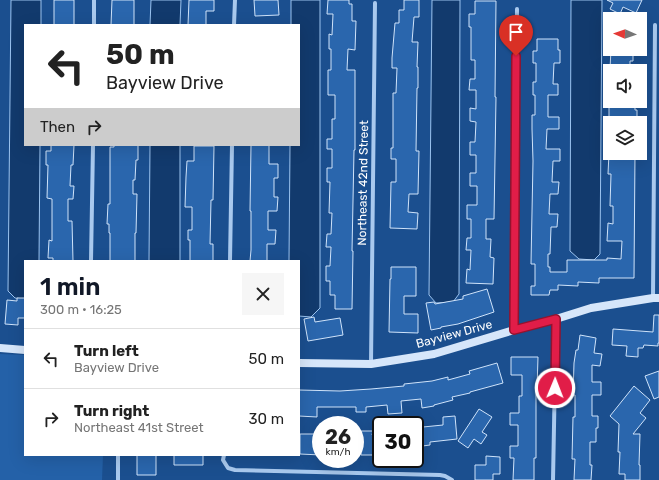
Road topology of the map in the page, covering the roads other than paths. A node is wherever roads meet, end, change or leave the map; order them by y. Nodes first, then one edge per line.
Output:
1 (94, 0) edge
2 (235, 0) edge
3 (375, 3) dead end
4 (517, 9) dead end
5 (94, 24) edge
6 (234, 24) edge
7 (655, 25) dead end
8 (93, 146) edge
9 (232, 146) edge
10 (91, 260) edge
11 (230, 260) edge
12 (656, 298) edge
13 (556, 319) junction
14 (514, 330) junction
15 (0, 348) edge
16 (24, 350) edge
17 (300, 363) edge
18 (371, 364) junction
19 (118, 456) edge
20 (224, 456) edge
21 (451, 479) edge
22 (118, 480) edge
23 (553, 480) edge

1 - 5 street
2 - 6 street
3 - 18 street, Northeast 42nd Street
4 - 14 street
7 - 12 street
8 - 10 street
9 - 11 street
12 - 13 street, Bayview Drive
13 - 14 street, Bayview Drive
13 - 23 street
14 - 18 street, Bayview Drive
15 - 16 street
17 - 18 street, Bayview Drive
19 - 22 street
20 - 21 street

